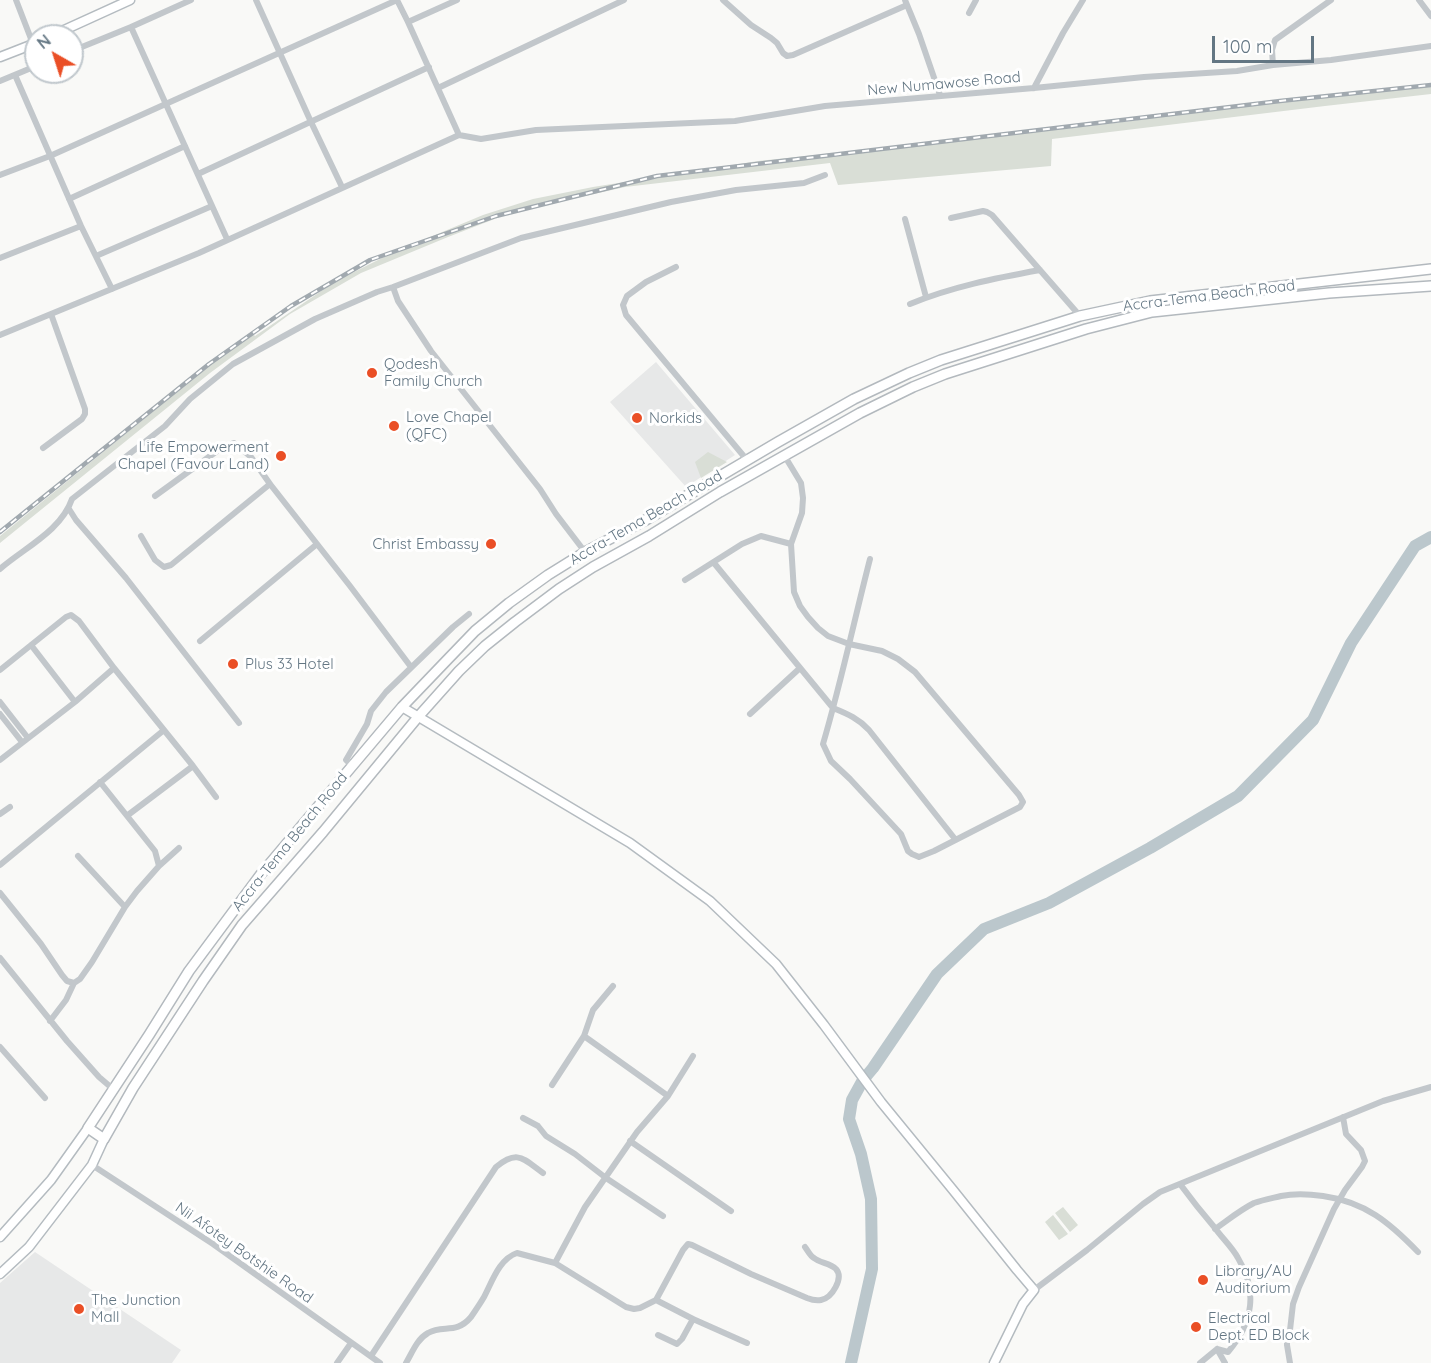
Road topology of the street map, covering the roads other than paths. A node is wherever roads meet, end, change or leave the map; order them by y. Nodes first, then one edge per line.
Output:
1 (130, 0) edge
2 (191, 0) edge
3 (256, 0) edge
4 (397, 0) edge
5 (457, 0) edge
6 (624, 0) edge
7 (723, 0) edge
8 (975, 0) edge
9 (1083, 0) edge
10 (1331, 0) edge
11 (1419, 0) edge
12 (19, 1) edge
13 (906, 2) edge
14 (969, 13) dead end
15 (1431, 16) edge
16 (408, 22) junction
17 (28, 24) edge
18 (77, 24) edge
19 (131, 27) junction
20 (84, 46) edge
21 (1431, 46) edge
22 (24, 48) edge
23 (280, 53) junction
24 (0, 57) edge
25 (1273, 65) junction
26 (429, 67) junction
27 (24, 71) edge
28 (15, 75) junction
29 (0, 81) edge
30 (438, 88) junction
31 (1034, 88) junction
32 (940, 95) junction
33 (166, 103) junction
34 (311, 122) junction
35 (459, 135) junction
36 (185, 146) junction
37 (50, 156) junction
38 (198, 174) junction
39 (0, 175) edge
40 (825, 175) dead end
41 (342, 187) junction
42 (69, 199) junction
43 (212, 206) junction
44 (951, 218) dead end
45 (905, 219) dead end
46 (81, 226) junction
47 (227, 239) junction
48 (96, 256) junction
49 (0, 258) edge
50 (676, 267) dead end
51 (1431, 269) edge
52 (1040, 270) junction
53 (1431, 286) edge
54 (393, 287) junction
55 (112, 290) junction
56 (926, 297) junction
57 (910, 304) dead end
58 (51, 314) junction
59 (1080, 316) junction
60 (0, 334) edge
61 (43, 448) dead end
62 (784, 455) junction
63 (747, 460) junction
64 (270, 484) junction
65 (155, 496) dead end
66 (69, 509) junction
67 (141, 536) dead end
68 (317, 544) junction
69 (791, 544) junction
70 (585, 552) junction
71 (870, 559) dead end
72 (714, 563) junction
73 (593, 567) junction
74 (0, 569) edge
75 (685, 580) dead end
76 (469, 614) dead end
77 (200, 641) dead end
78 (849, 644) junction
79 (31, 645) junction
80 (411, 667) junction
81 (114, 668) junction
82 (800, 668) junction
83 (0, 670) edge
84 (0, 702) edge
85 (75, 702) junction
86 (402, 707) junction
87 (833, 708) junction
88 (0, 714) edge
89 (750, 714) dead end
90 (418, 717) junction
91 (239, 723) dead end
92 (164, 730) junction
93 (25, 740) junction
94 (0, 760) edge
95 (193, 766) junction
96 (352, 766) junction
97 (100, 782) junction
98 (216, 797) dead end
99 (10, 807) dead end
100 (0, 814) edge
101 (128, 815) junction
102 (955, 839) junction
103 (179, 848) dead end
104 (78, 856) dead end
105 (0, 865) edge
106 (159, 866) junction
107 (0, 893) edge
108 (125, 907) junction
109 (0, 958) edge
110 (74, 983) junction
111 (613, 986) dead end
112 (50, 1021) junction
113 (584, 1036) junction
114 (0, 1047) edge
115 (693, 1056) dead end
116 (552, 1085) dead end
117 (1431, 1087) edge
118 (113, 1089) junction
119 (668, 1096) junction
120 (45, 1098) dead end
121 (1343, 1117) junction
122 (523, 1118) dead end
123 (88, 1128) junction
124 (105, 1139) junction
125 (630, 1142) junction
126 (92, 1165) junction
127 (543, 1173) dead end
128 (606, 1178) junction
129 (1179, 1184) junction
130 (1340, 1198) junction
131 (731, 1210) dead end
132 (663, 1216) dead end
133 (1215, 1229) junction
134 (0, 1237) edge
135 (805, 1247) dead end
136 (1418, 1252) dead end
137 (555, 1263) junction
138 (0, 1274) edge
139 (1035, 1290) junction
140 (656, 1300) junction
141 (693, 1319) junction
142 (658, 1335) dead end
143 (351, 1342) junction
144 (747, 1343) dead end
145 (1216, 1349) junction
146 (371, 1356) junction
147 (337, 1363) edge
148 (380, 1363) edge
149 (406, 1363) edge
150 (994, 1363) edge
151 (1200, 1363) edge
152 (1225, 1363) edge
153 (1290, 1363) edge

1 - 18 street
2 - 19 street
3 - 23 street
4 - 16 street
4 - 23 street
5 - 16 street
6 - 30 street
7 - 13 street
8 - 14 street
9 - 31 street
10 - 25 street
11 - 15 street
12 - 17 street
13 - 32 street
16 - 26 street
19 - 20 street
19 - 33 street
21 - 25 street, New Numawose Road
22 - 24 street
23 - 33 street
23 - 34 street
25 - 31 street, New Numawose Road
26 - 30 street
26 - 34 street
27 - 28 street
28 - 29 street
28 - 37 street
30 - 35 street
31 - 32 street, New Numawose Road
32 - 35 street, New Numawose Road
33 - 36 street
33 - 37 street
34 - 38 street
34 - 41 street
35 - 41 street
36 - 38 street
36 - 42 street
37 - 39 street
37 - 42 street
38 - 43 street
40 - 54 street
41 - 47 street
42 - 46 street
43 - 47 street
43 - 48 street
44 - 52 street
45 - 56 street
46 - 48 street
46 - 49 street
47 - 55 street
48 - 55 street
50 - 63 street
51 - 59 main road, Accra-Tema Beach Road
52 - 56 street
52 - 59 street
53 - 62 main road, Accra-Tema Beach Road
54 - 66 street
54 - 70 street
55 - 58 street
56 - 57 street
58 - 60 street
58 - 61 street
59 - 63 main road, Accra-Tema Beach Road
62 - 69 street
62 - 73 main road, Accra-Tema Beach Road
63 - 70 main road, Accra-Tema Beach Road
64 - 65 street
64 - 67 street
64 - 68 street
66 - 74 street
66 - 91 street
68 - 77 street
68 - 80 street
69 - 72 street
69 - 78 street
70 - 73 main road
70 - 86 main road, Accra-Tema Beach Road
71 - 78 street
72 - 75 street
72 - 82 street
73 - 90 main road, Accra-Tema Beach Road
76 - 80 street
78 - 87 street
78 - 102 street
79 - 81 street
79 - 83 street
79 - 85 street
80 - 96 street
81 - 85 street
81 - 92 street
82 - 87 street
82 - 89 street
84 - 93 street
85 - 93 street
86 - 90 street
86 - 96 main road, Accra-Tema Beach Road
87 - 102 street
87 - 102 street
88 - 93 street
90 - 124 main road, Accra-Tema Beach Road
90 - 139 street
92 - 95 street
92 - 97 street
93 - 94 street
95 - 98 street
95 - 101 street
96 - 118 main road, Accra-Tema Beach Road
97 - 101 street
97 - 105 street
99 - 100 street
101 - 106 street
103 - 106 street
104 - 108 street
106 - 108 street
107 - 110 street
108 - 110 street
109 - 112 street
110 - 112 street
111 - 113 street
112 - 118 street
113 - 116 street
113 - 119 street
114 - 120 street
115 - 119 street
117 - 121 street
118 - 123 main road, Accra-Tema Beach Road
119 - 125 street
121 - 129 street
121 - 130 street
122 - 128 street
123 - 124 main road
123 - 134 street
124 - 126 street
125 - 128 street
125 - 131 street
126 - 138 street
126 - 143 street, Nii Afotey Botshie Road
127 - 146 street
128 - 132 street
128 - 137 street
129 - 133 street
129 - 139 street
130 - 133 street
130 - 136 street
130 - 153 street
133 - 145 street
135 - 140 street
137 - 140 street
137 - 149 street
139 - 150 street
140 - 141 street
141 - 142 street
141 - 144 street
143 - 146 street, Nii Afotey Botshie Road
143 - 147 street
145 - 151 street
145 - 152 street
146 - 148 street, Nii Afotey Botshie Road

